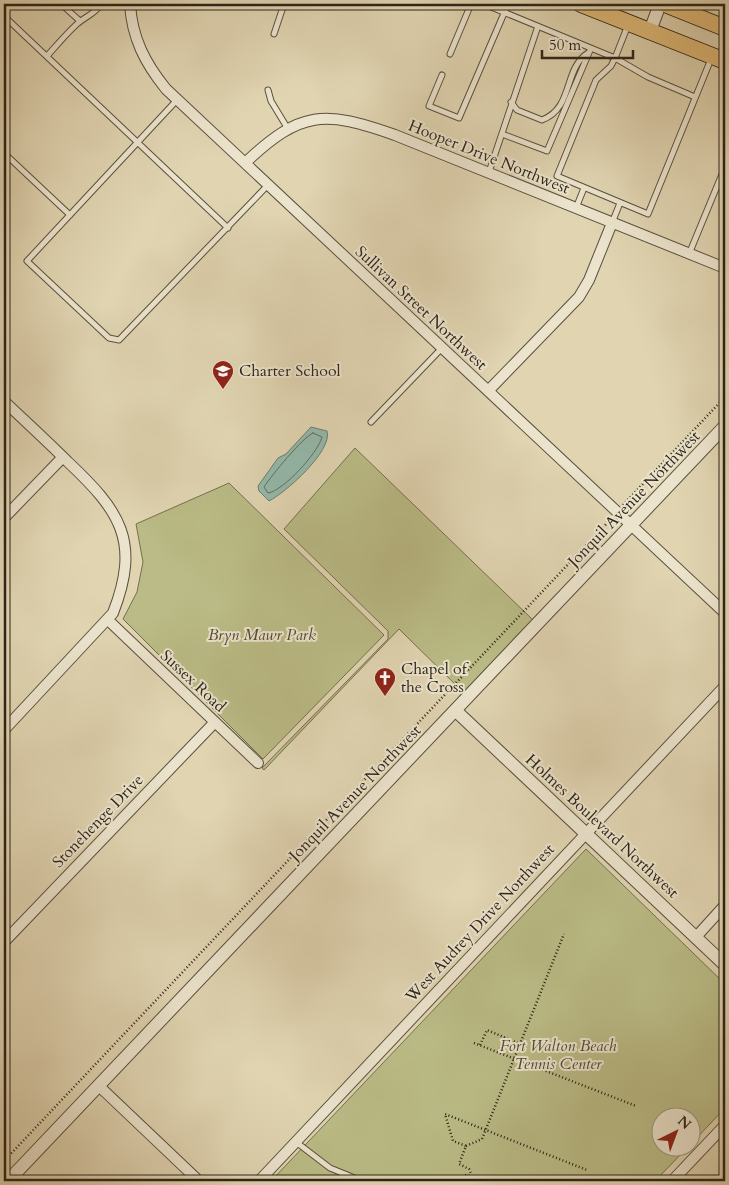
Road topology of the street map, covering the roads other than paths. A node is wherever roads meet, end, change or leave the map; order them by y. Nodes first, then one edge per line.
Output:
1 (61, 4) edge
2 (101, 4) edge
3 (130, 4) edge
4 (284, 4) edge
5 (471, 4) edge
6 (484, 4) edge
7 (508, 4) edge
8 (580, 4) edge
9 (660, 4) edge
10 (665, 4) edge
11 (504, 12) junction
12 (4, 16) edge
13 (80, 21) junction
14 (629, 23) junction
15 (538, 26) junction
16 (725, 28) edge
17 (650, 32) junction
18 (274, 34) dead end
19 (589, 50) junction
20 (450, 54) dead end
21 (47, 56) junction
22 (615, 58) junction
23 (719, 59) edge
24 (442, 76) dead end
25 (268, 90) dead end
26 (695, 97) junction
27 (177, 100) junction
28 (511, 102) junction
29 (288, 129) junction
30 (502, 134) junction
31 (138, 142) junction
32 (4, 153) edge
33 (245, 163) junction
34 (725, 167) edge
35 (489, 173) junction
36 (268, 185) junction
37 (584, 188) junction
38 (620, 202) junction
39 (576, 208) junction
40 (70, 215) junction
41 (612, 223) junction
42 (228, 228) junction
43 (690, 254) junction
44 (725, 268) edge
45 (442, 348) junction
46 (488, 391) junction
47 (4, 401) edge
48 (371, 422) dead end
49 (725, 426) edge
50 (63, 457) junction
51 (4, 518) edge
52 (631, 525) junction
53 (725, 613) edge
54 (108, 620) junction
55 (725, 686) edge
56 (456, 711) junction
57 (215, 722) junction
58 (4, 730) edge
59 (258, 763) dead end
60 (586, 833) junction
61 (725, 905) edge
62 (696, 937) junction
63 (4, 942) edge
64 (725, 965) edge
65 (99, 1086) junction
66 (725, 1125) edge
67 (296, 1142) junction
68 (8, 1181) edge
69 (199, 1181) edge
70 (259, 1181) edge
71 (362, 1181) edge
72 (672, 1181) edge

1 - 13 lane
2 - 13 lane
3 - 27 street, Sullivan Street Northwest
4 - 18 lane
5 - 20 lane
6 - 11 lane
7 - 11 lane
8 - 14 main road
9 - 17 street
10 - 16 main road
11 - 15 lane
11 - 24 lane
12 - 21 lane
13 - 21 lane
14 - 17 main road
14 - 22 lane
15 - 19 lane
15 - 28 lane
17 - 23 main road
19 - 22 lane
19 - 28 lane
19 - 30 lane
21 - 31 lane
22 - 26 lane
22 - 37 lane
23 - 26 lane
25 - 29 lane
26 - 38 lane
27 - 31 lane
27 - 33 street, Sullivan Street Northwest
28 - 30 lane
29 - 33 street, Hooper Drive Northwest
29 - 35 street, Hooper Drive Northwest
30 - 35 lane
31 - 40 lane
31 - 42 lane
32 - 40 lane
33 - 36 street, Sullivan Street Northwest
34 - 43 lane
35 - 39 street, Hooper Drive Northwest
36 - 42 lane
36 - 45 street, Sullivan Street Northwest
37 - 38 lane
37 - 39 lane
38 - 41 lane
39 - 41 street, Hooper Drive Northwest
40 - 42 lane
41 - 43 street, Hooper Drive Northwest
41 - 46 street
43 - 44 street, Hooper Drive Northwest
45 - 46 street, Sullivan Street Northwest
45 - 48 lane
46 - 52 street, Sullivan Street Northwest
47 - 50 street
49 - 52 street, Jonquil Avenue Northwest
50 - 51 street
50 - 54 street
52 - 53 street, Sullivan Street Northwest
52 - 56 street, Jonquil Avenue Northwest
54 - 57 street, Sussex Road
54 - 58 street
55 - 60 street, West Audrey Drive Northwest
56 - 60 street, Holmes Boulevard Northwest
56 - 65 street, Jonquil Avenue Northwest
57 - 59 street, Sussex Road
57 - 63 street, Stonehenge Drive
60 - 62 street, Holmes Boulevard Northwest
60 - 67 street, West Audrey Drive Northwest
61 - 62 street
62 - 64 street, Holmes Boulevard Northwest
65 - 68 street, Jonquil Avenue Northwest
65 - 69 street
66 - 72 street
67 - 70 street, West Audrey Drive Northwest
67 - 71 lane

